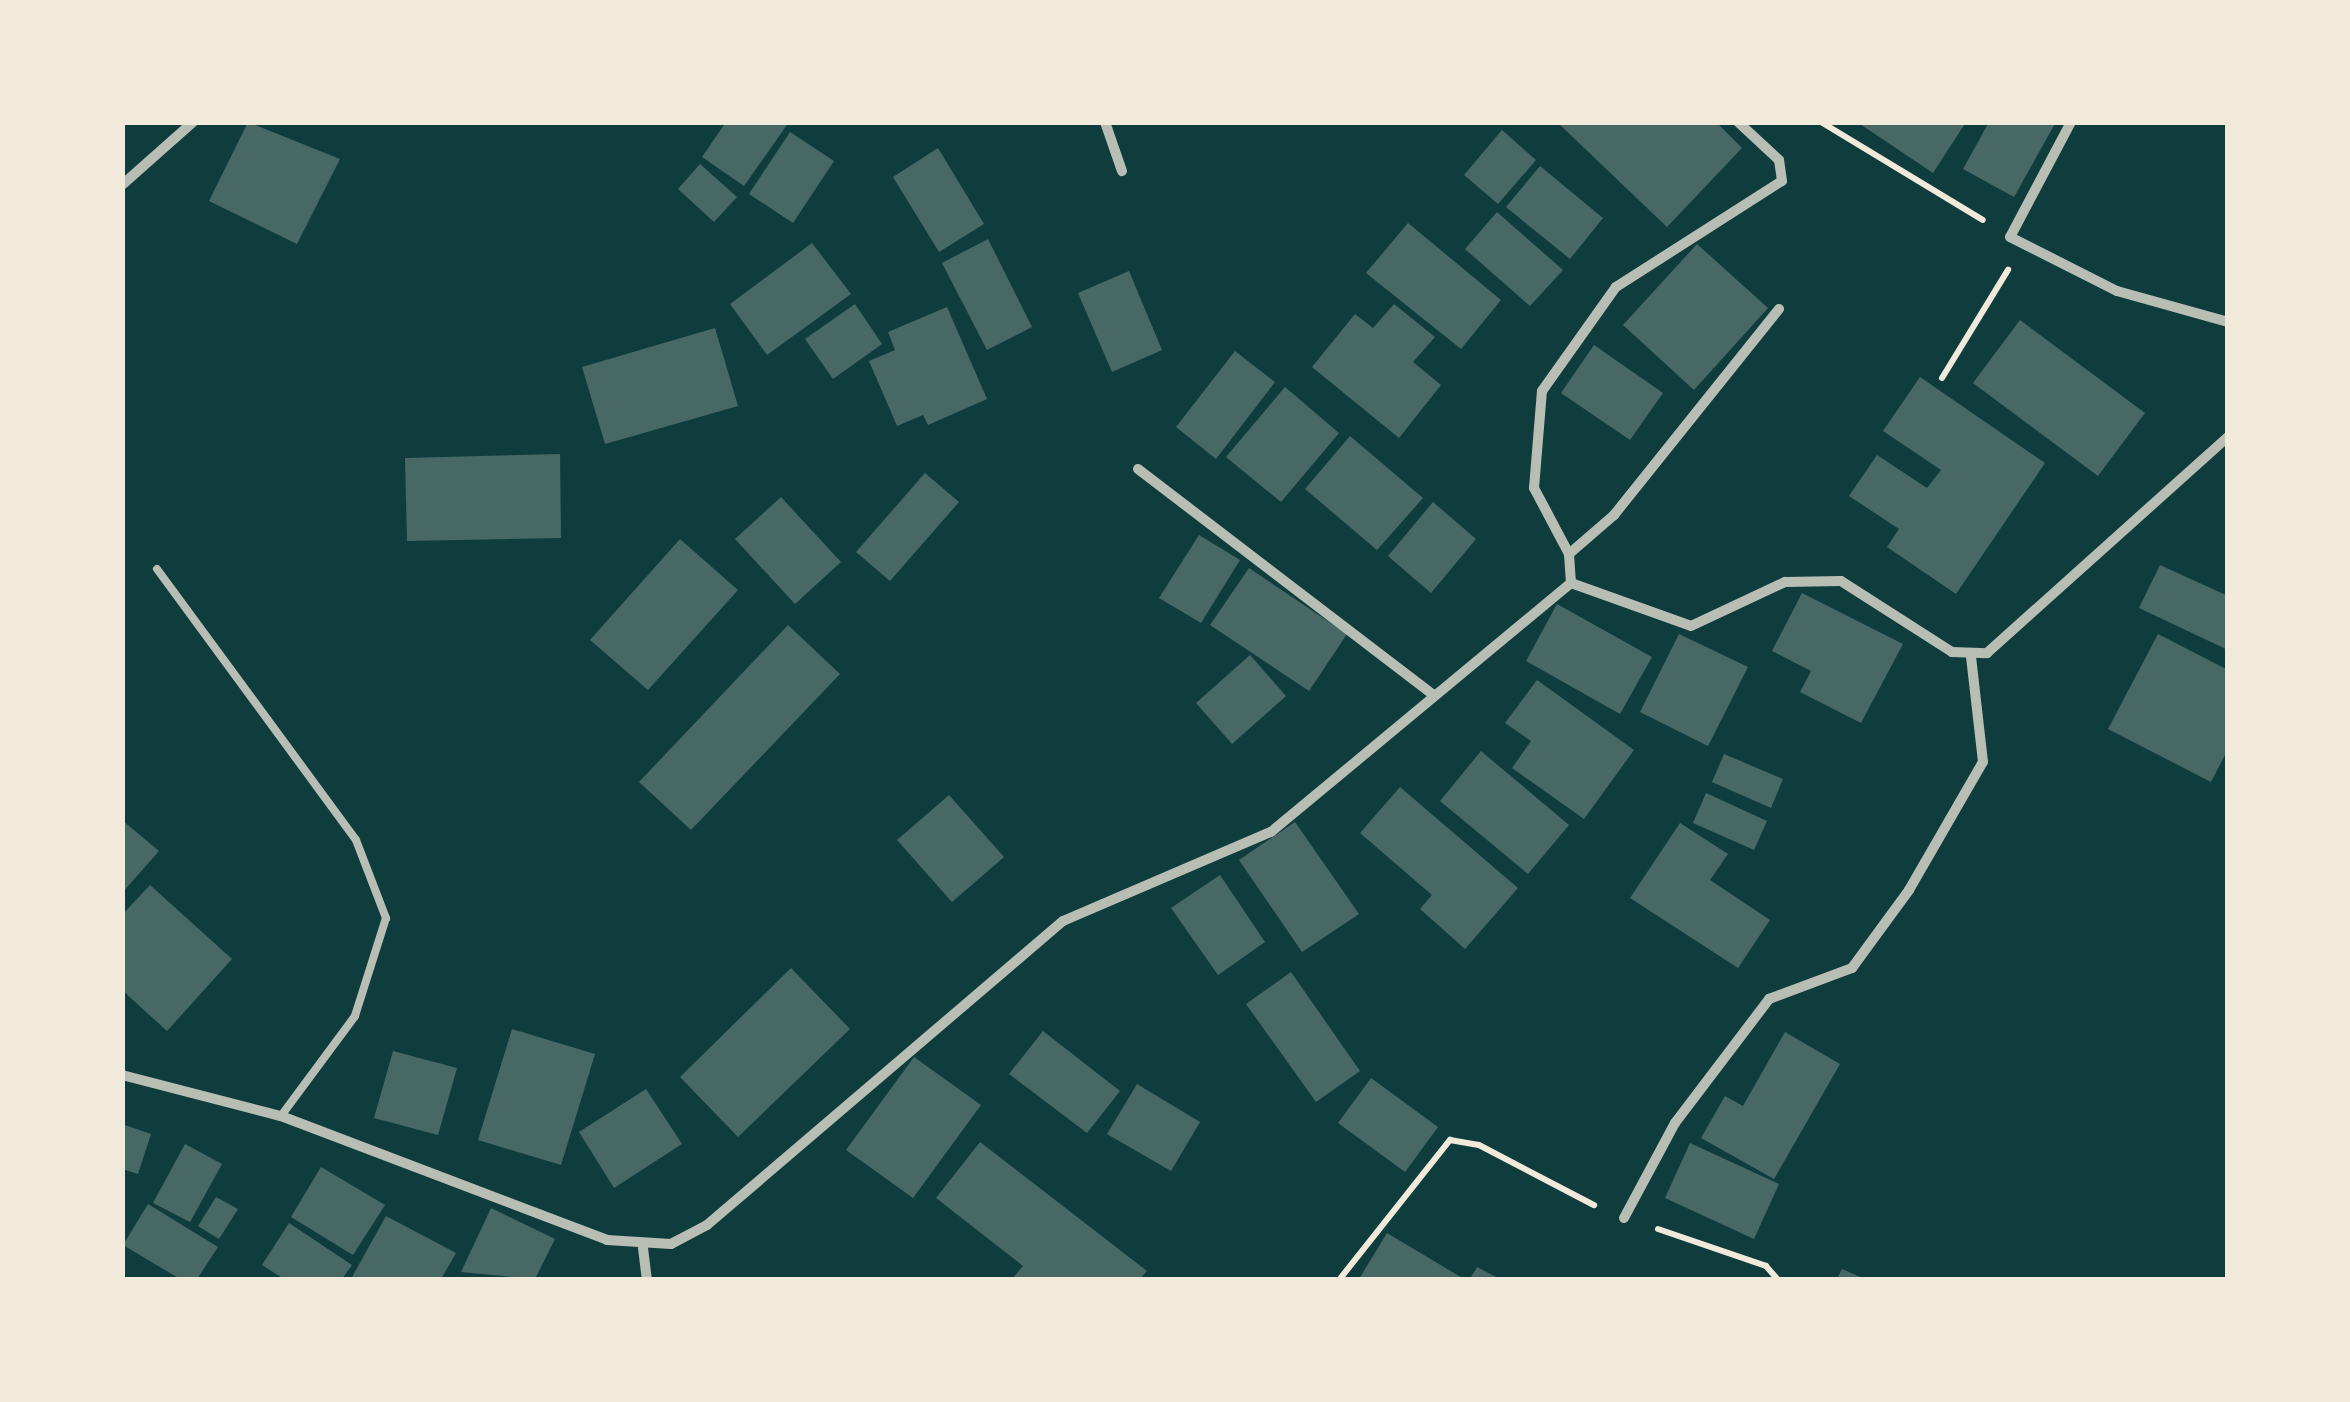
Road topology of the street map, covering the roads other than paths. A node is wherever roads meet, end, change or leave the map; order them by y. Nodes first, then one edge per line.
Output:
1 (193, 122) edge
2 (1105, 122) edge
3 (1738, 122) edge
4 (2071, 122) edge
5 (1122, 171) dead end
6 (122, 184) edge
7 (1778, 309) dead end
8 (2228, 322) edge
9 (2228, 437) edge
10 (1138, 469) dead end
11 (1569, 554) junction
12 (157, 569) dead end
13 (1571, 583) junction
14 (1972, 657) junction
15 (1434, 694) junction
16 (122, 1075) edge
17 (280, 1116) junction
18 (1624, 1218) road end
19 (644, 1248) junction
20 (646, 1280) edge

1 - 6 street
2 - 5 street
3 - 11 street
4 - 8 street
7 - 11 street
9 - 14 street
10 - 15 street
11 - 13 street
12 - 17 lane
13 - 14 street
13 - 15 street
14 - 18 street
15 - 19 street
16 - 17 street
17 - 19 street
19 - 20 street

